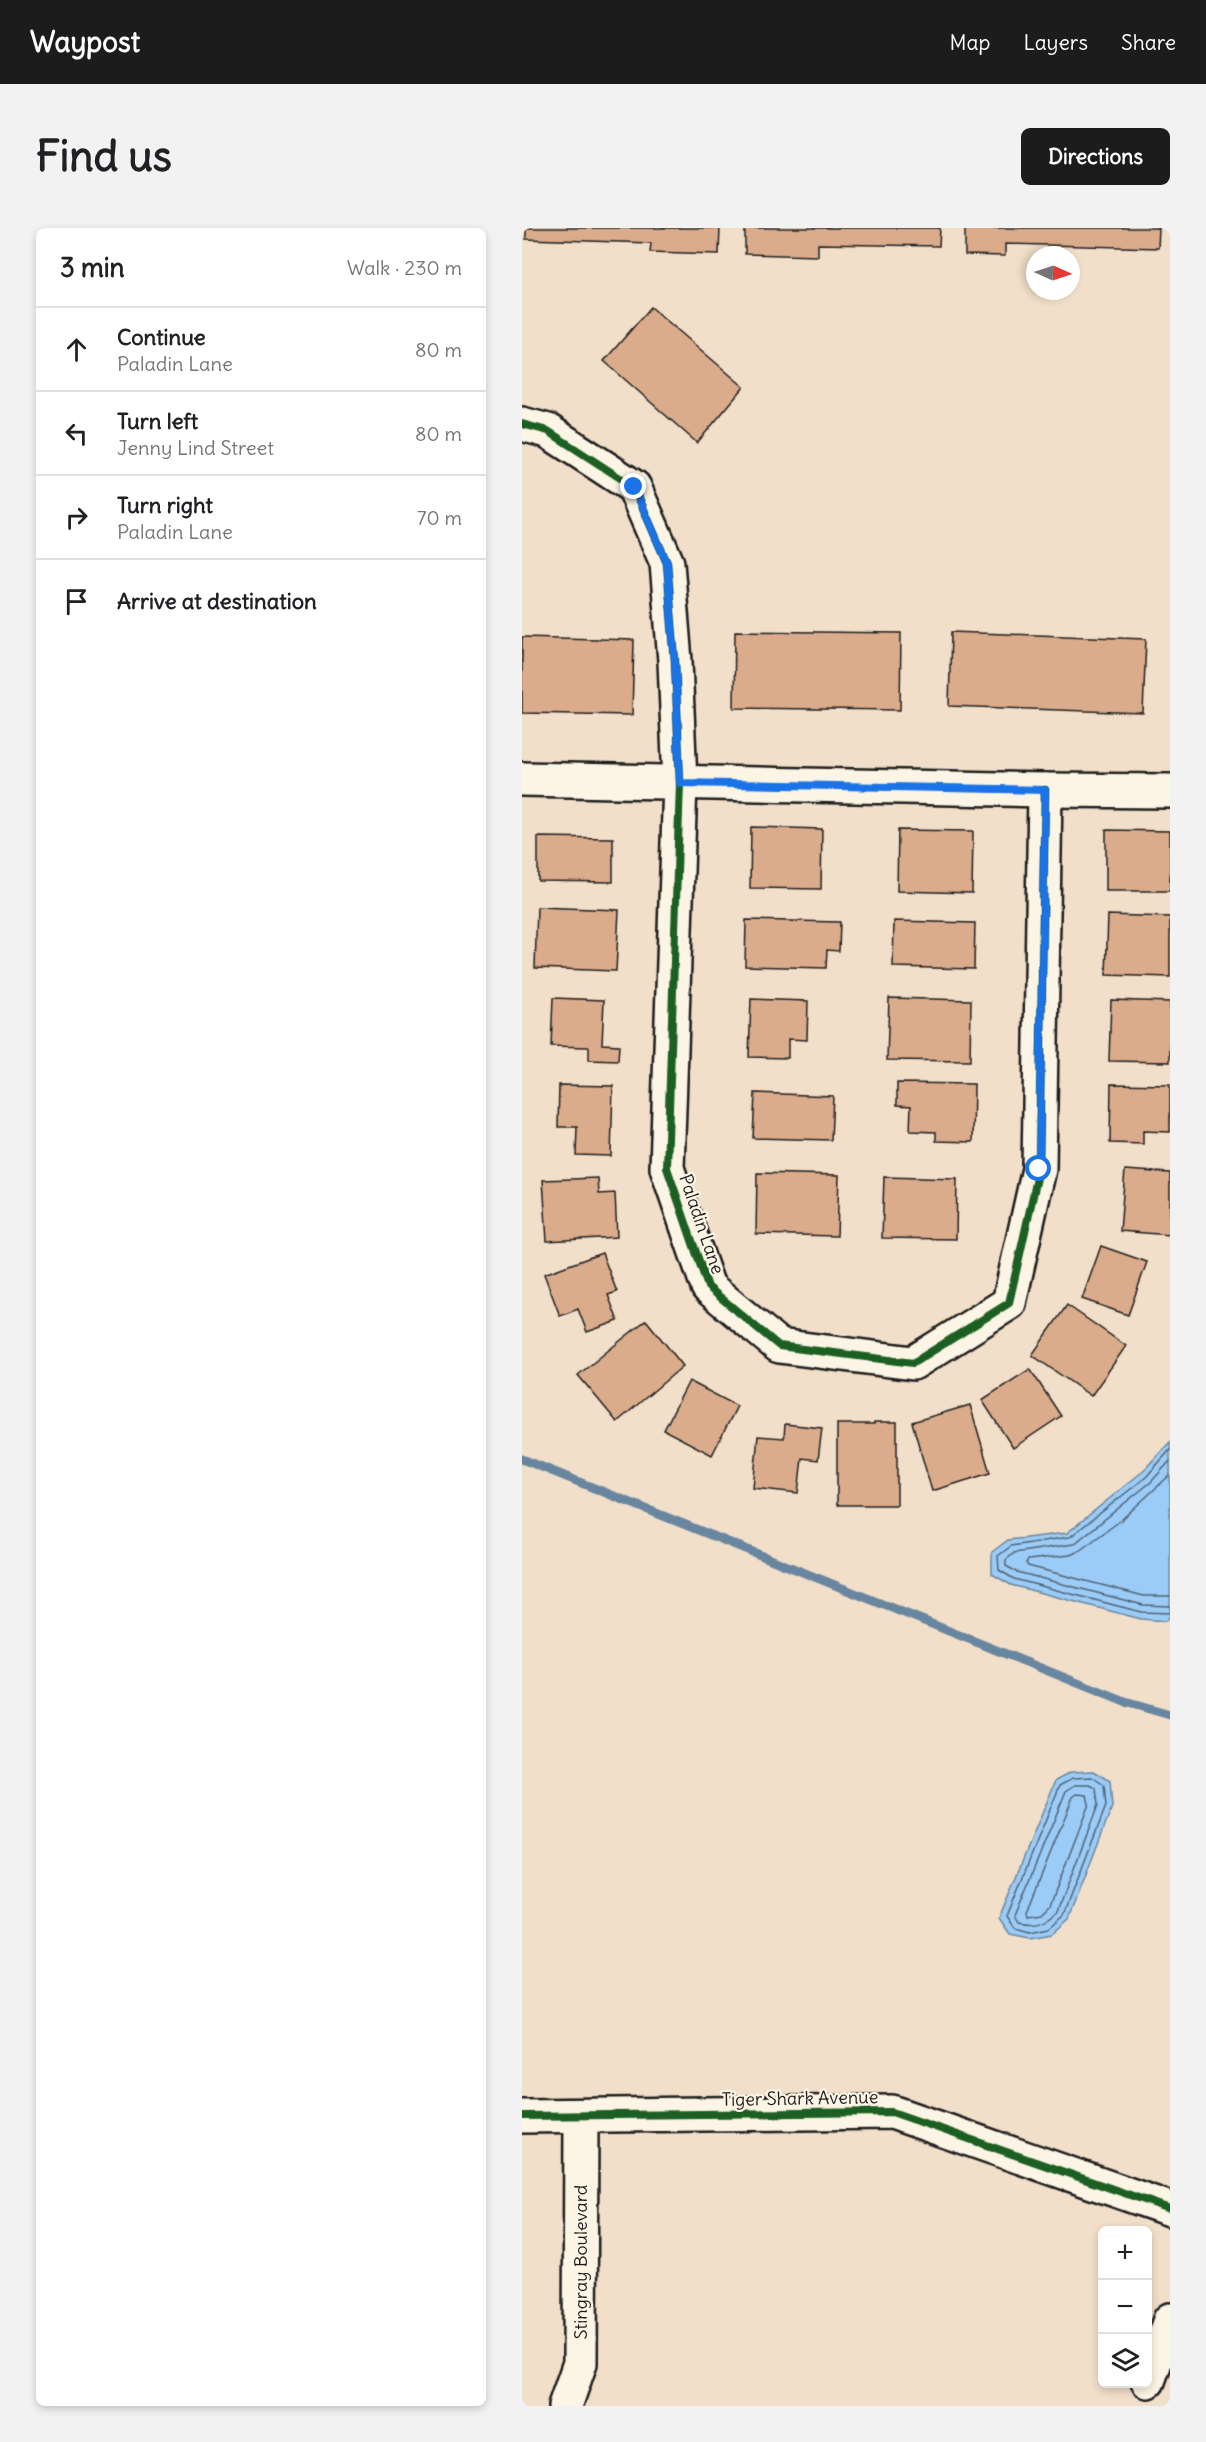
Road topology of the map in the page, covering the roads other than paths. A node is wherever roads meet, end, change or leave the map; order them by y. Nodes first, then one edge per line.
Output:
1 (522, 424) edge
2 (522, 779) edge
3 (680, 783) junction
4 (1045, 790) junction
5 (1170, 791) edge
6 (522, 2116) edge
7 (581, 2116) junction
8 (1170, 2209) edge
9 (1170, 2320) edge
10 (1152, 2369) edge
11 (1145, 2388) edge
12 (565, 2406) edge
13 (1138, 2406) edge

1 - 3 street, Paladin Lane
2 - 3 street
3 - 4 street
3 - 4 street, Paladin Lane
4 - 5 street
6 - 7 street, Tiger Shark Avenue
7 - 8 street, Tiger Shark Avenue
7 - 12 street, Stingray Boulevard
9 - 10 street
11 - 13 street

